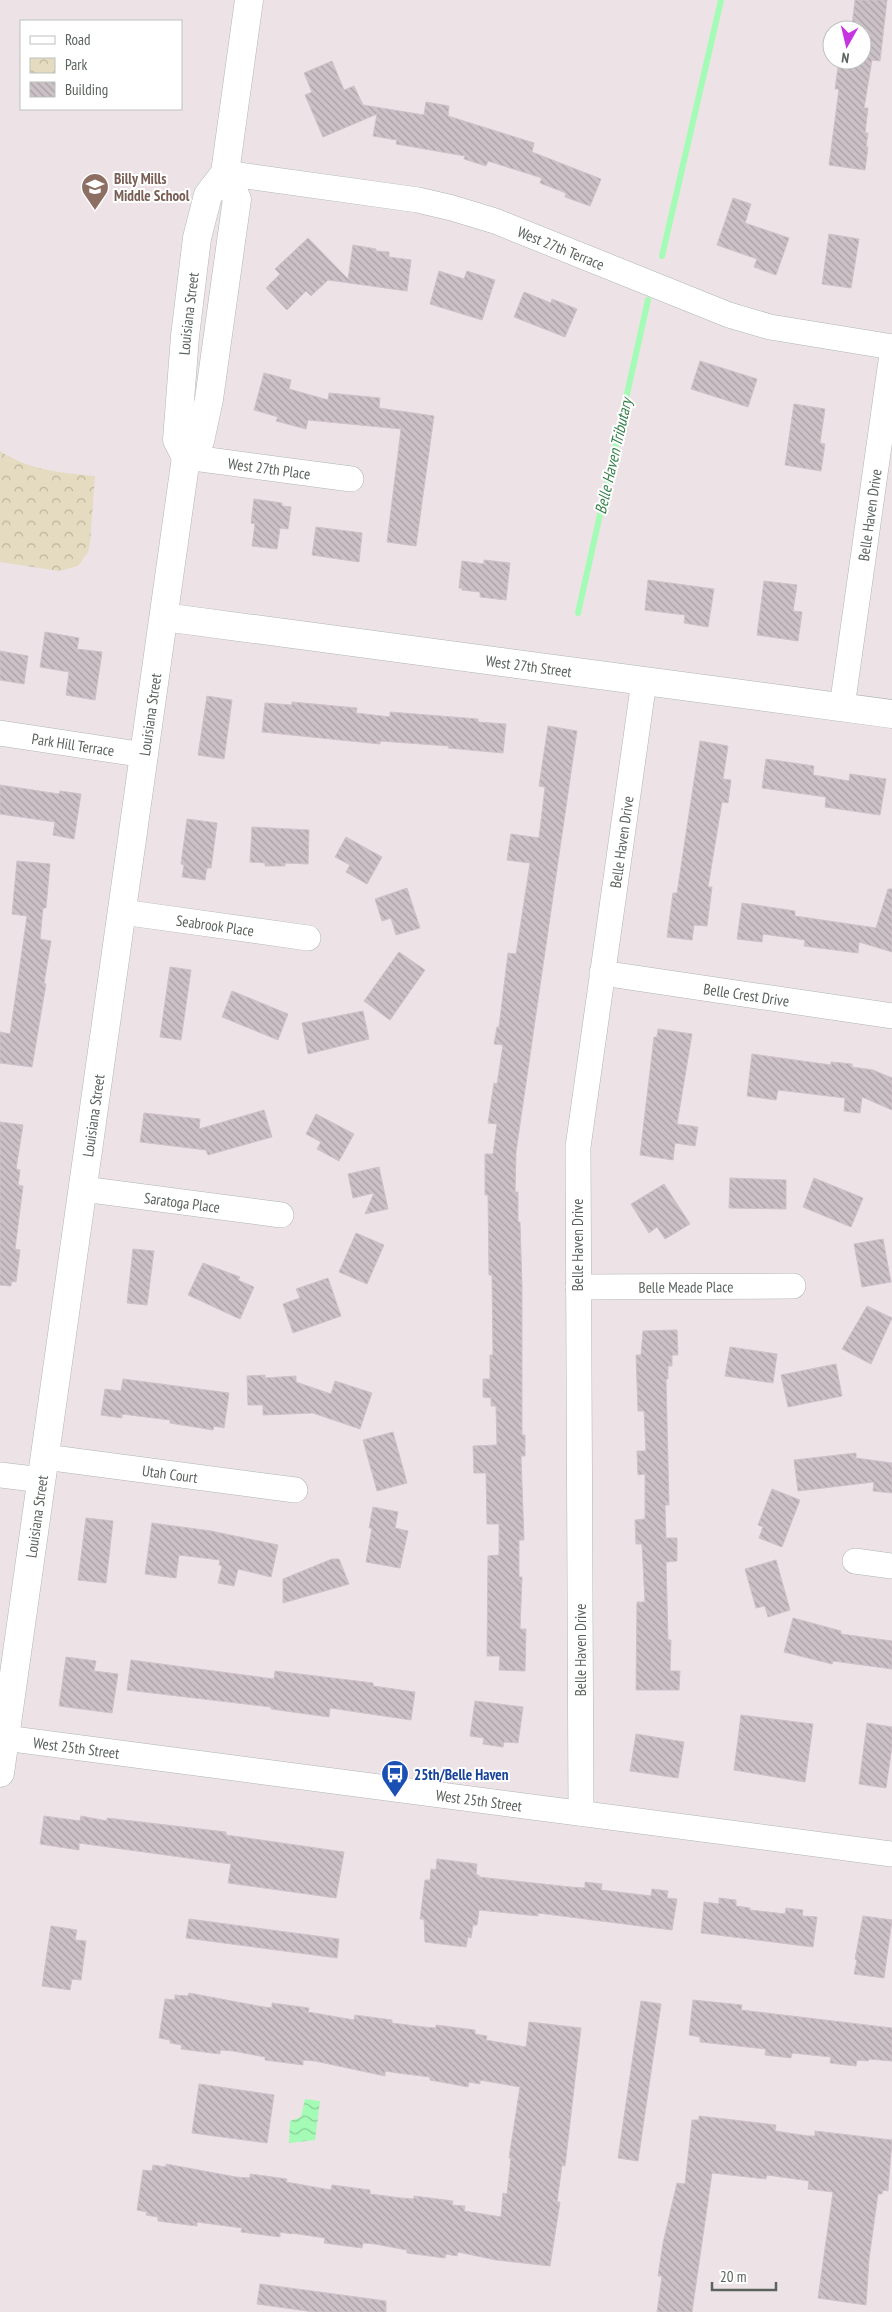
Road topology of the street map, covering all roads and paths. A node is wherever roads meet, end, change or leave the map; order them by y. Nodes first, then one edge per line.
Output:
1 (249, 0) edge
2 (225, 173) junction
3 (892, 347) edge
4 (892, 354) edge
5 (186, 457) junction
6 (351, 479) dead end
7 (164, 617) junction
8 (644, 681) junction
9 (842, 707) junction
10 (892, 714) edge
11 (0, 734) edge
12 (145, 755) junction
13 (122, 912) junction
14 (308, 938) dead end
15 (602, 974) junction
16 (892, 1016) edge
17 (83, 1190) junction
18 (281, 1215) dead end
19 (793, 1286) dead end
20 (578, 1287) junction
21 (44, 1468) junction
22 (0, 1475) edge
23 (295, 1490) dead end
24 (855, 1561) dead end
25 (892, 1566) edge
26 (5, 1738) junction
27 (0, 1773) edge
28 (580, 1813) junction
29 (892, 1854) edge

1 - 2 main road, Louisiana Street
2 - 3 street, West 27th Terrace
2 - 5 main road, Louisiana Street
4 - 9 street, Belle Haven Drive
5 - 6 street, West 27th Place
5 - 7 main road, Louisiana Street
7 - 8 main road, West 27th Street
7 - 12 main road, Louisiana Street
8 - 9 main road, West 27th Street
8 - 15 street, Belle Haven Drive
9 - 10 main road, West 27th Street
11 - 12 street, Park Hill Terrace
12 - 13 main road, Louisiana Street
13 - 14 street, Seabrook Place
13 - 17 main road, Louisiana Street
15 - 16 street, Belle Crest Drive
15 - 20 street, Belle Haven Drive
17 - 18 street, Saratoga Place
17 - 21 main road, Louisiana Street
19 - 20 street, Belle Meade Place
20 - 28 street, Belle Haven Drive
21 - 22 street, Utah Court
21 - 23 street, Utah Court
21 - 26 main road, Louisiana Street
24 - 25 street
26 - 27 main road, Louisiana Street
26 - 28 street, West 25th Street
28 - 29 street, West 25th Street

